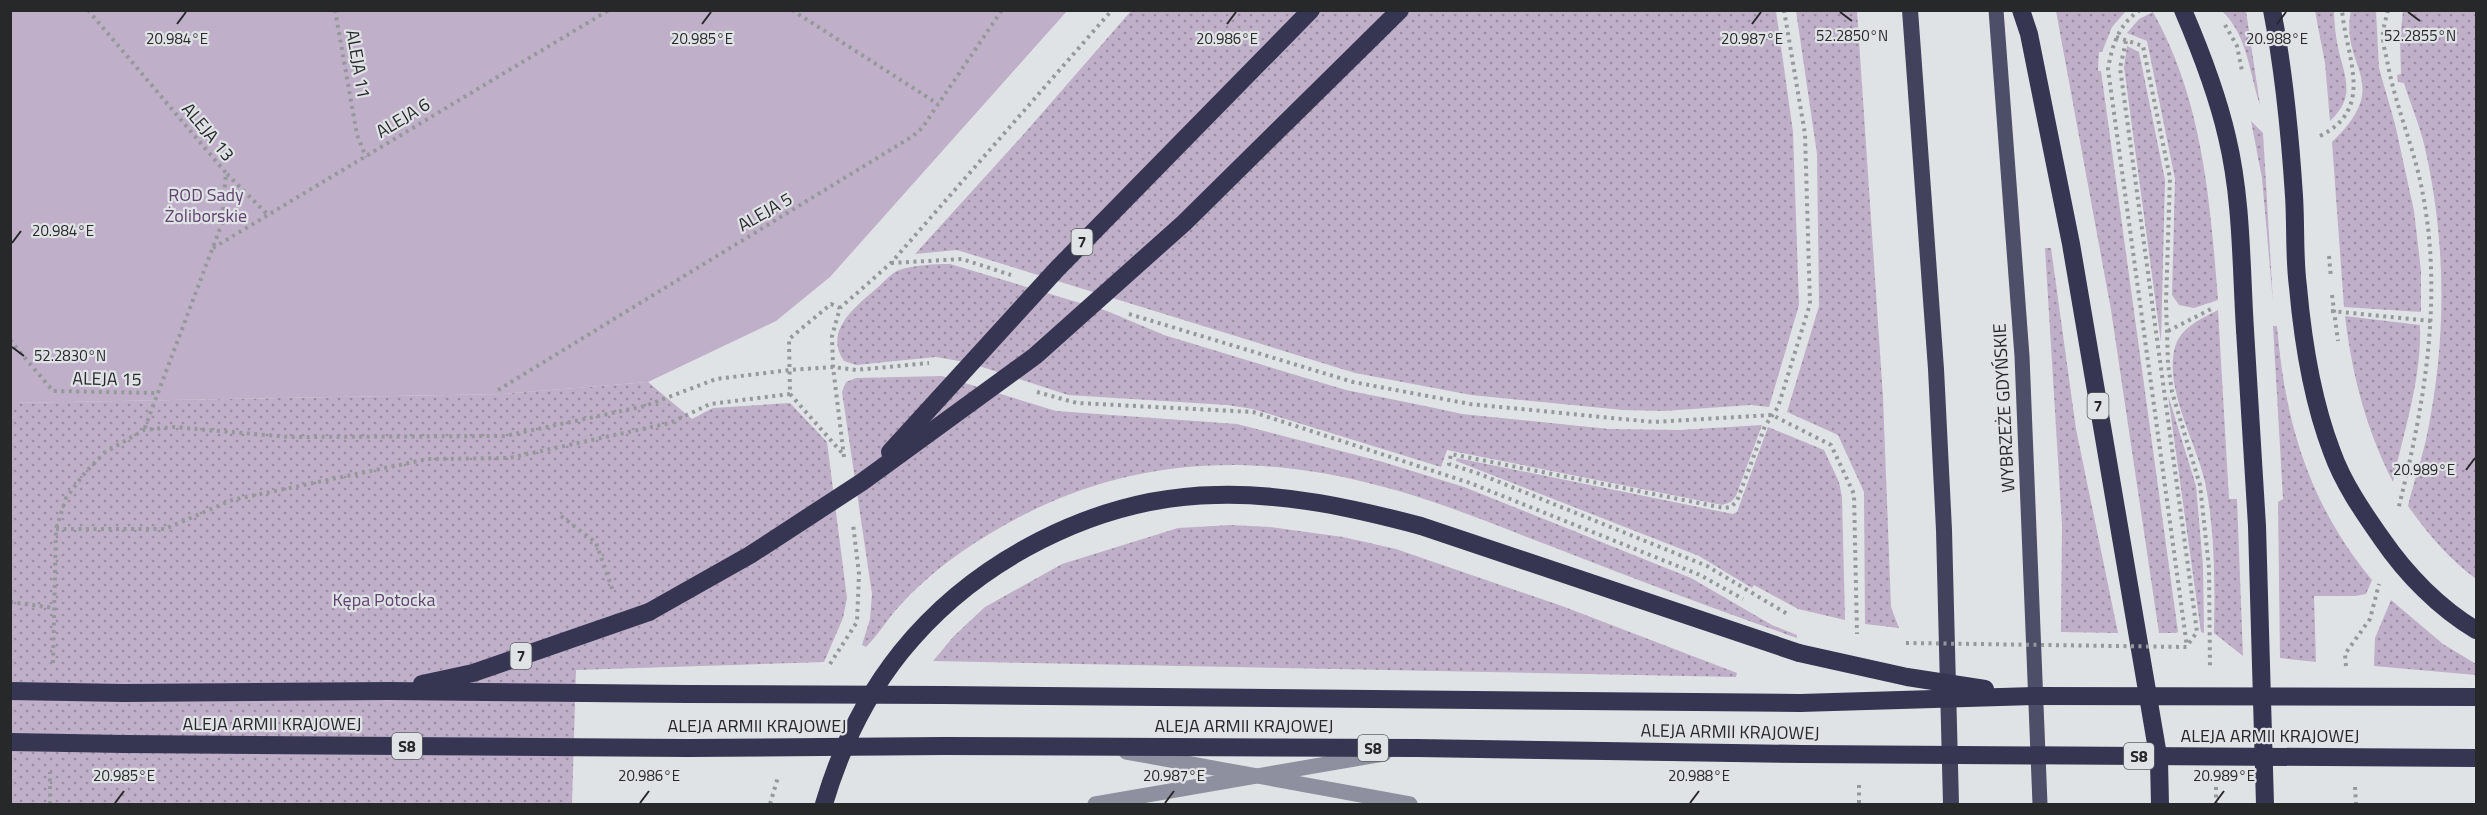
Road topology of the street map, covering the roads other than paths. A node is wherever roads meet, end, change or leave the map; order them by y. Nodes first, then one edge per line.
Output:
1 (1311, 10) edge
2 (1400, 10) edge
3 (1910, 10) edge
4 (1996, 10) edge
5 (2021, 10) edge
6 (2183, 10) edge
7 (2272, 10) edge
8 (862, 482) junction
9 (2476, 630) edge
10 (10, 691) edge
11 (389, 691) junction
12 (2034, 696) junction
13 (2476, 697) edge
14 (10, 742) edge
15 (1094, 746) junction
16 (1417, 748) junction
17 (2476, 758) edge
18 (1256, 776) junction
19 (824, 804) edge
20 (1095, 804) edge
21 (1410, 804) edge
22 (1951, 804) edge
23 (2040, 804) edge
24 (2160, 804) edge
25 (2265, 804) edge

1 - 8 highway, 7, bridge
2 - 8 highway, bridge
3 - 22 highway
4 - 23 main road, WYBRZEŻE GDYŃSKIE
5 - 24 highway, 7
6 - 25 highway, bridge
7 - 9 highway, bridge
8 - 11 highway, 7, bridge
10 - 11 highway, 7, bridge
11 - 12 highway, bridge
12 - 13 highway, bridge
12 - 19 highway, bridge
14 - 15 highway, ALEJA ARMII KRAJOWEJ / S8, bridge
15 - 16 highway, ALEJA ARMII KRAJOWEJ / S8
15 - 18 lane
16 - 17 highway, ALEJA ARMII KRAJOWEJ / S8, bridge
16 - 18 lane
18 - 20 lane
18 - 21 lane

